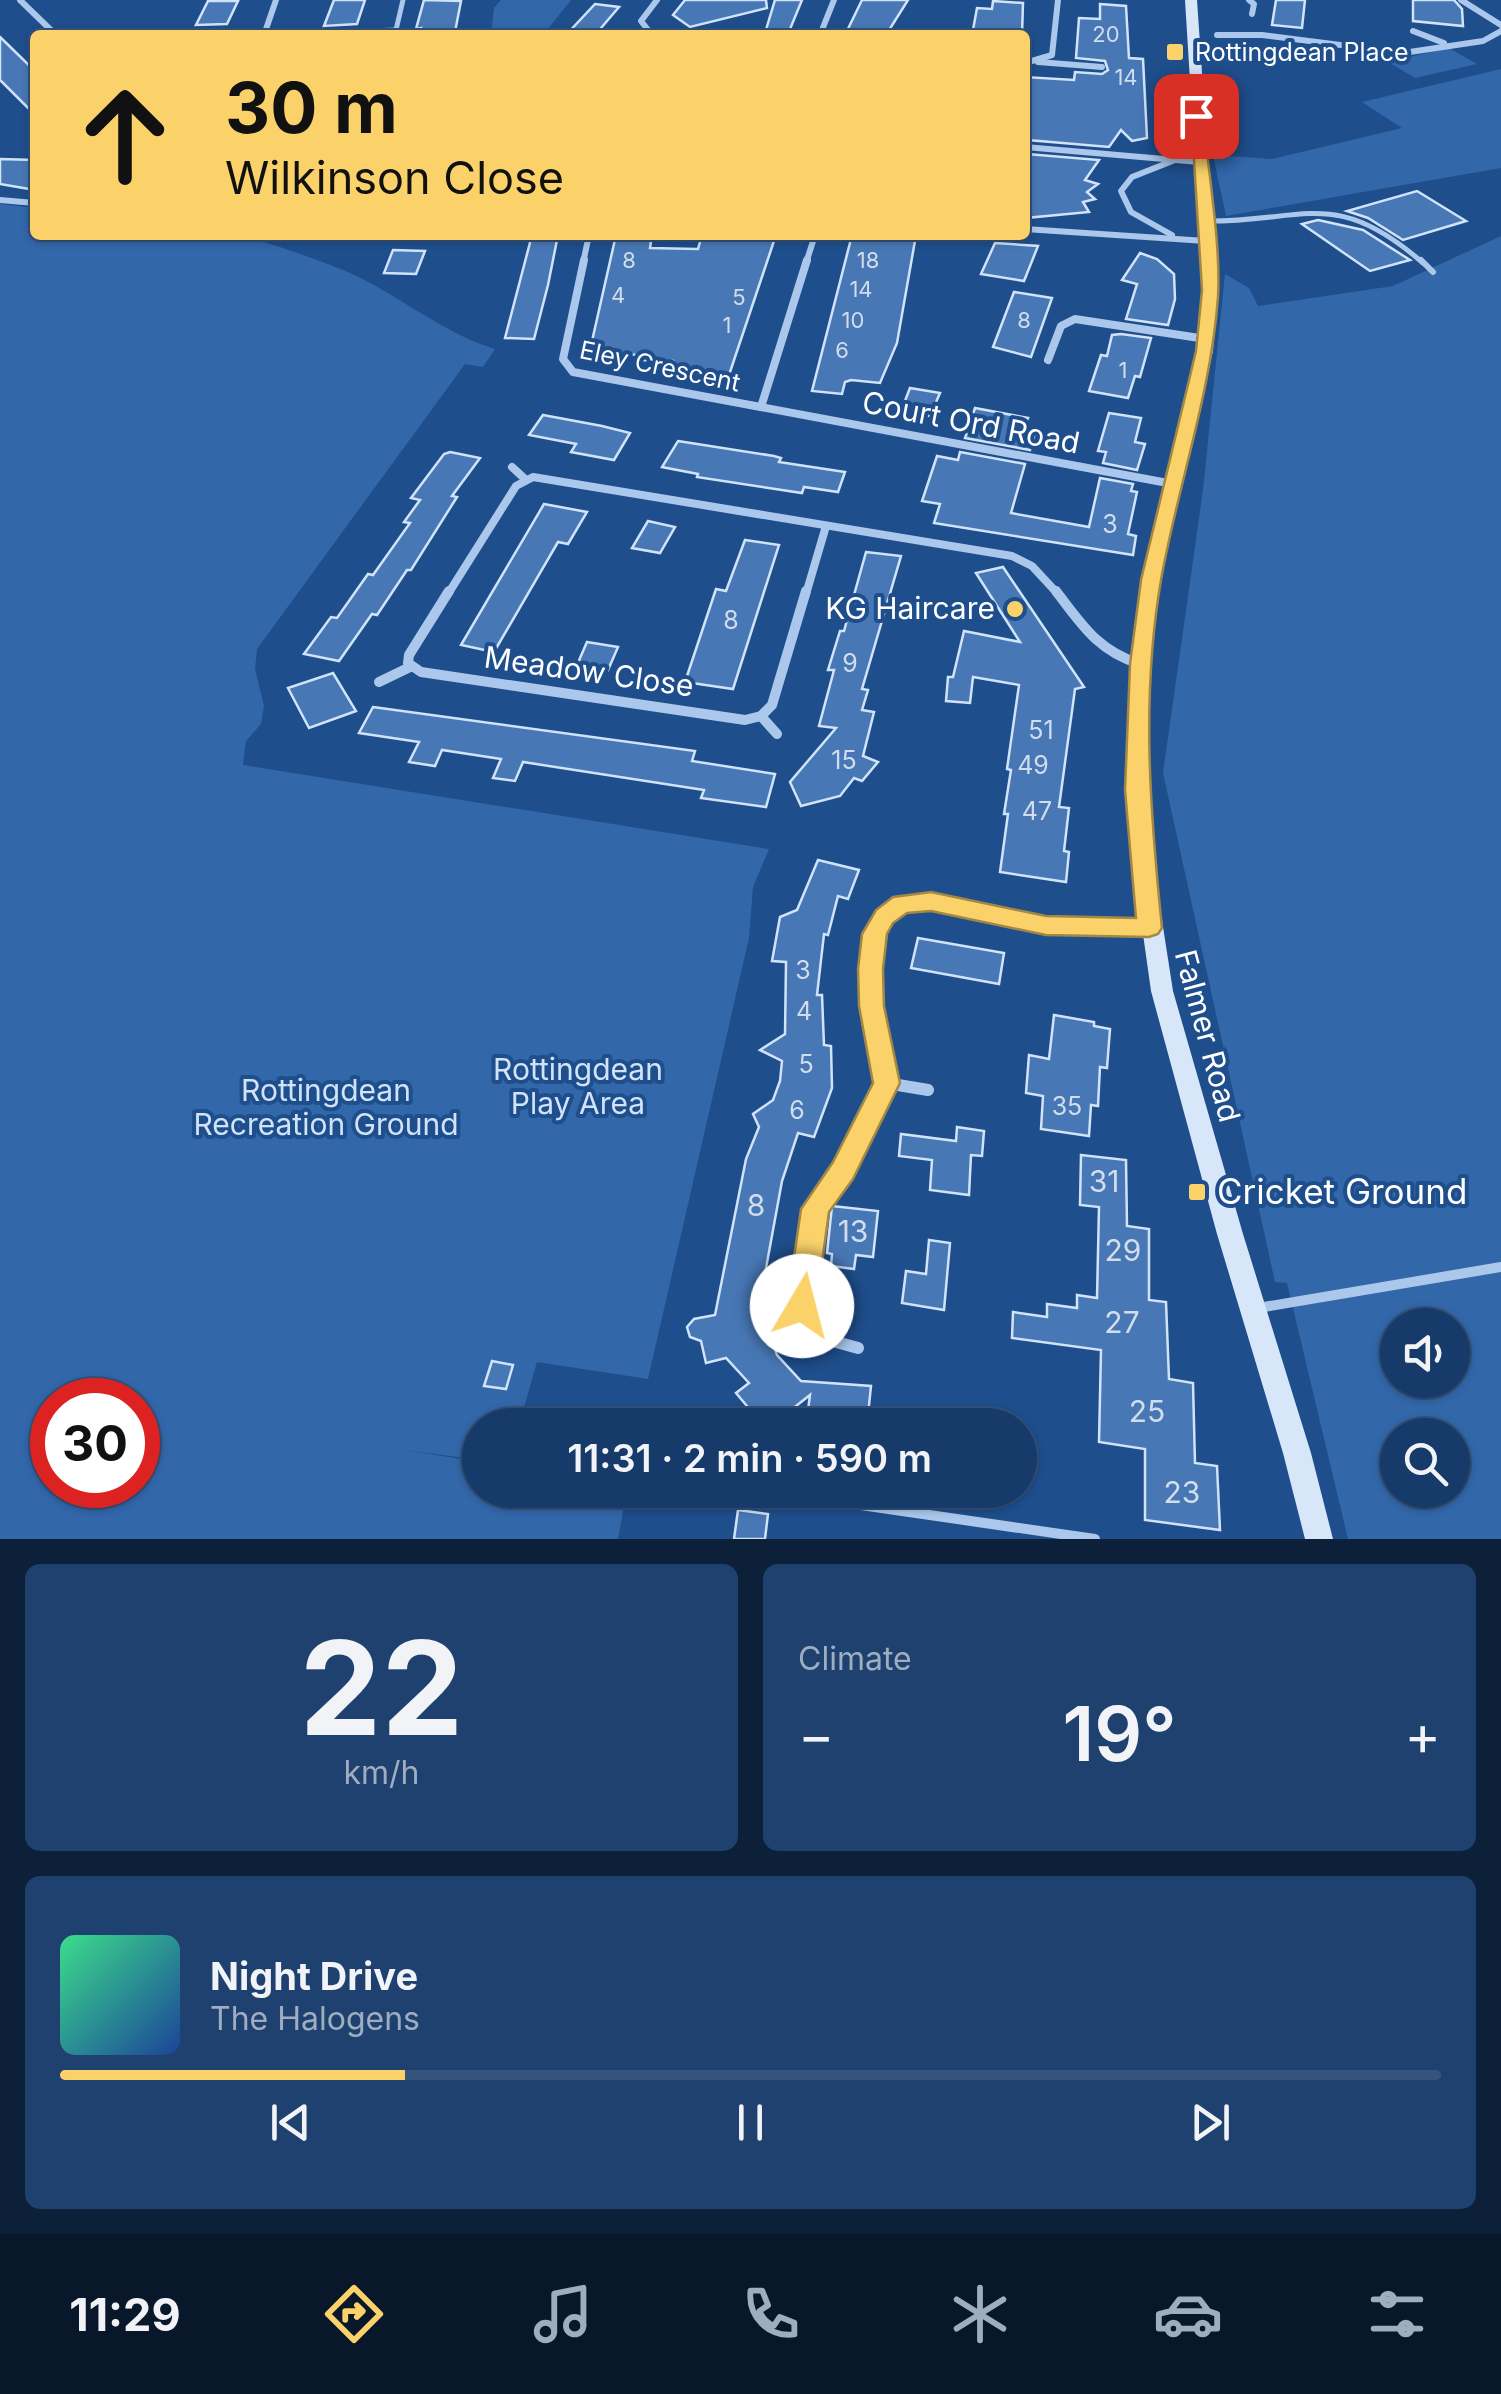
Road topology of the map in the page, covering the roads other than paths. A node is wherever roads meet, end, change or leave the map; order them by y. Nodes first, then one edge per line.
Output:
1 (20, 0) edge
2 (276, 0) edge
3 (403, 0) edge
4 (657, 0) edge
5 (834, 0) edge
6 (1058, 0) edge
7 (1190, 0) edge
8 (1240, 0) edge
9 (1249, 0) edge
10 (1461, 0) edge
11 (1252, 14) dead end
12 (1501, 28) edge
13 (51, 30) edge
14 (266, 30) edge
15 (396, 30) edge
16 (648, 30) edge
17 (822, 30) edge
18 (1413, 31) dead end
19 (1218, 36) dead end
20 (1445, 43) junction
21 (1030, 62) edge
22 (1037, 62) junction
23 (1078, 66) junction
24 (1102, 67) dead end
25 (1079, 79) dead end
26 (1030, 147) edge
27 (1175, 160) junction
28 (1199, 162) junction
29 (0, 200) edge
30 (30, 203) edge
31 (1030, 229) edge
32 (1205, 231) junction
33 (588, 240) edge
34 (813, 240) edge
35 (1183, 240) junction
36 (1433, 272) dead end
37 (1206, 340) junction
38 (1048, 360) dead end
39 (761, 407) junction
40 (512, 466) dead end
41 (525, 478) junction
42 (1173, 484) junction
43 (826, 526) junction
44 (1140, 664) junction
45 (410, 667) junction
46 (379, 682) dead end
47 (761, 716) junction
48 (777, 734) dead end
49 (1149, 928) junction
50 (886, 1083) junction
51 (928, 1090) dead end
52 (1501, 1267) edge
53 (1253, 1308) junction
54 (858, 1348) dead end
55 (881, 1508) edge
56 (1094, 1539) edge
57 (1319, 1539) edge

1 - 13 street
2 - 14 street
3 - 15 lane
4 - 16 street
5 - 17 street
6 - 22 street
7 - 28 main road, Falmer Road
8 - 9 street
9 - 11 street
10 - 12 street
12 - 20 street
18 - 20 street
19 - 20 street
21 - 22 street
22 - 23 street
23 - 24 street
23 - 25 street
26 - 27 street
27 - 28 street
27 - 35 street
28 - 32 main road, Falmer Road
29 - 30 street
31 - 35 street
32 - 35 street
32 - 36 lane
32 - 37 main road, Falmer Road
33 - 39 street, Eley Crescent
34 - 39 street
37 - 38 street
37 - 42 main road, Falmer Road
39 - 42 street, Court Ord Road
40 - 41 street
41 - 43 street
41 - 45 street
42 - 44 main road, Falmer Road
43 - 44 street
43 - 47 street
44 - 49 main road, Falmer Road
45 - 46 street
45 - 47 street, Meadow Close
47 - 48 street
49 - 50 street
49 - 53 main road, Falmer Road
50 - 51 street
50 - 54 street
52 - 53 lane
53 - 57 main road, Falmer Road
55 - 56 lane

